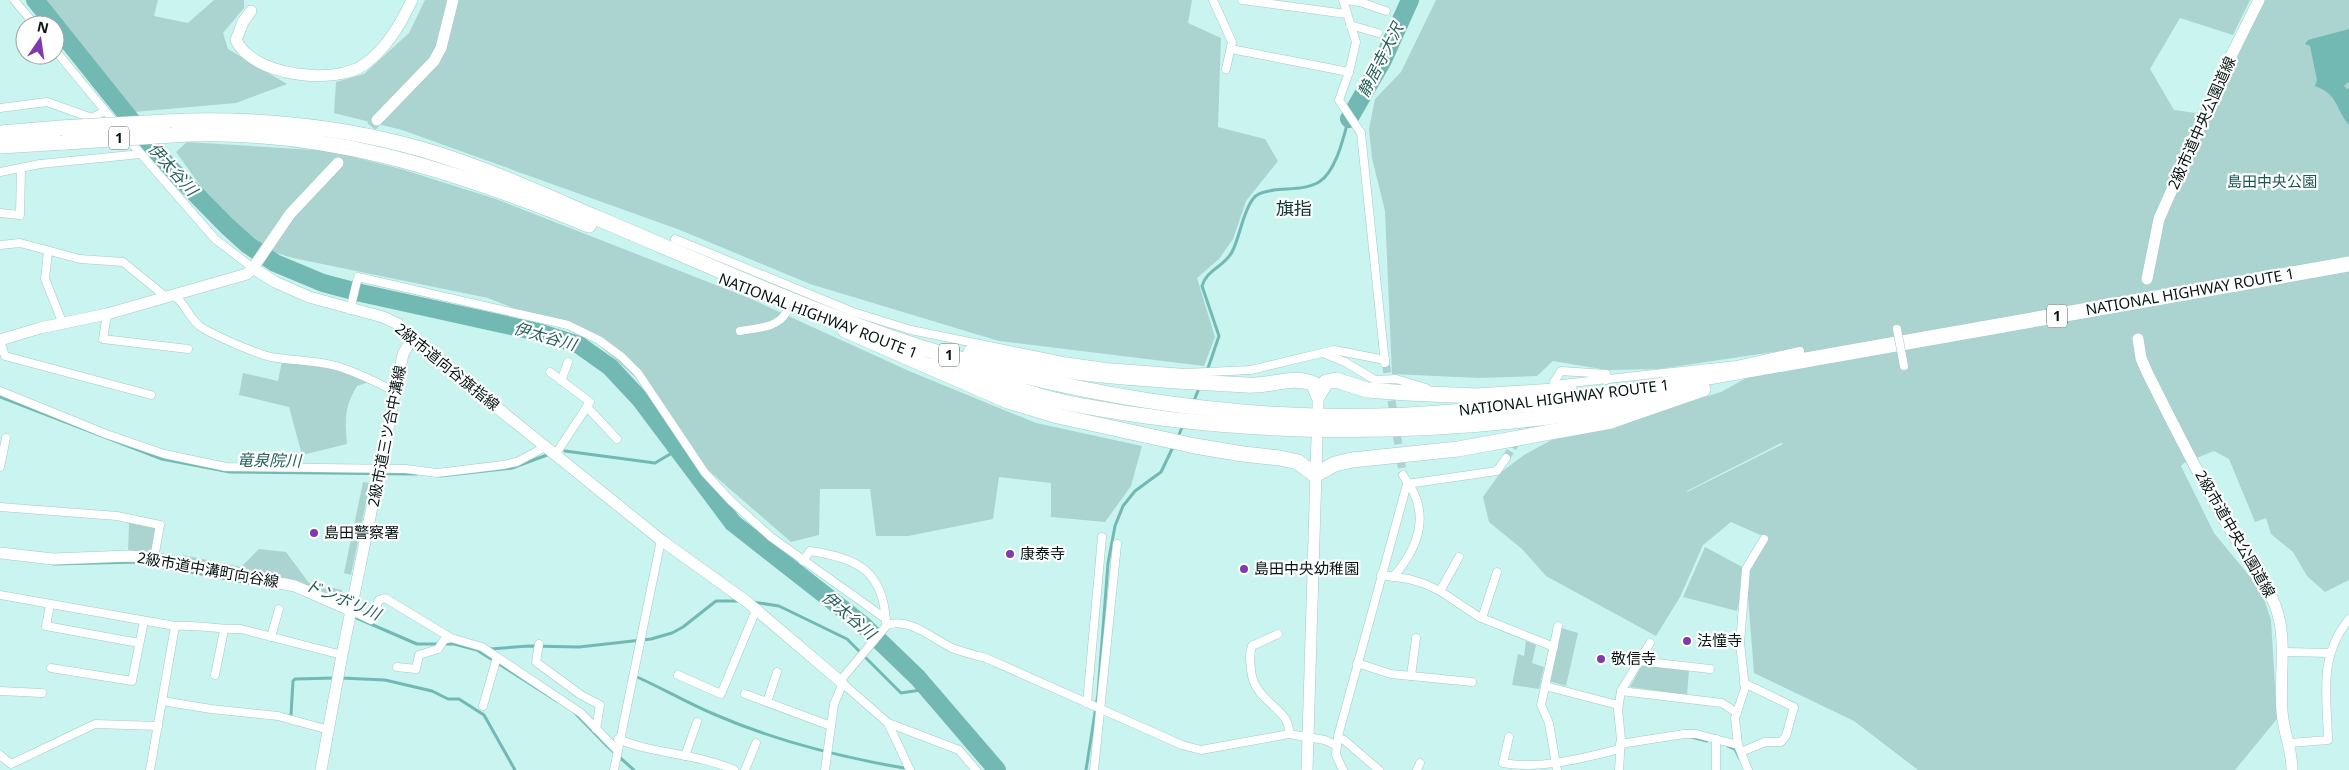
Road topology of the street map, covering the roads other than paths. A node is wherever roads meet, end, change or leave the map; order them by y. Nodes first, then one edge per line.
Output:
1 (14, 0) edge
2 (412, 0) edge
3 (453, 0) edge
4 (1213, 0) edge
5 (1242, 0) edge
6 (1345, 0) edge
7 (2259, 0) edge
8 (251, 11) dead end
9 (1386, 11) dead end
10 (1346, 14) junction
11 (27, 15) edge
12 (1350, 25) junction
13 (1378, 33) dead end
14 (1230, 48) junction
15 (65, 62) edge
16 (1226, 69) dead end
17 (1350, 72) junction
18 (0, 108) edge
19 (105, 111) junction
20 (377, 120) tunnel mouth
21 (169, 129) junction
22 (0, 133) edge
23 (63, 135) junction
24 (0, 146) edge
25 (141, 154) junction
26 (338, 163) tunnel mouth
27 (21, 169) junction
28 (0, 172) edge
29 (0, 212) edge
30 (675, 239) dead end
31 (0, 245) edge
32 (48, 251) junction
33 (2349, 264) edge
34 (254, 266) junction
35 (2147, 279) tunnel mouth
36 (170, 296) junction
37 (351, 307) junction
38 (786, 312) dead end
39 (107, 314) junction
40 (822, 320) junction
41 (63, 324) junction
42 (1897, 329) dead end
43 (740, 331) dead end
44 (878, 332) junction
45 (412, 339) junction
46 (2138, 339) tunnel mouth
47 (0, 341) edge
48 (188, 349) dead end
49 (1800, 351) dead end
50 (1321, 352) junction
51 (568, 362) dead end
52 (1904, 366) dead end
53 (550, 372) dead end
54 (561, 380) junction
55 (1606, 380) junction
56 (1554, 382) dead end
57 (1698, 385) junction
58 (0, 391) edge
59 (396, 392) junction
60 (151, 395) dead end
61 (587, 407) junction
62 (6, 438) dead end
63 (617, 439) dead end
64 (1317, 439) dead end
65 (545, 447) junction
66 (555, 455) junction
67 (1506, 458) tunnel mouth
68 (0, 467) edge
69 (380, 470) junction
70 (1315, 475) junction
71 (1404, 475) tunnel mouth
72 (1407, 484) junction
73 (0, 507) edge
74 (1102, 537) dead end
75 (1764, 539) dead end
76 (661, 540) junction
77 (1117, 544) dead end
78 (0, 553) edge
79 (1459, 557) dead end
80 (154, 558) junction
81 (803, 561) junction
82 (1497, 572) dead end
83 (1381, 575) junction
84 (1393, 577) junction
85 (1440, 591) junction
86 (0, 595) edge
87 (50, 605) junction
88 (278, 609) dead end
89 (756, 610) junction
90 (352, 611) junction
91 (1482, 618) junction
92 (2349, 619) edge
93 (144, 621) junction
94 (886, 624) junction
95 (175, 626) junction
96 (1558, 626) dead end
97 (224, 630) junction
98 (1278, 634) dead end
99 (271, 637) junction
100 (451, 638) junction
101 (1416, 638) dead end
102 (139, 643) junction
103 (1650, 643) dead end
104 (539, 644) dead end
105 (1554, 647) junction
106 (2282, 652) junction
107 (2330, 653) junction
108 (342, 655) junction
109 (497, 658) junction
110 (1640, 661) junction
111 (1357, 663) junction
112 (396, 667) dead end
113 (51, 668) dead end
114 (1710, 669) dead end
115 (777, 672) dead end
116 (678, 675) dead end
117 (215, 676) dead end
118 (1411, 676) junction
119 (841, 682) junction
120 (1472, 682) dead end
121 (1744, 683) junction
122 (1545, 686) junction
123 (0, 691) edge
124 (1621, 691) junction
125 (42, 693) dead end
126 (745, 694) dead end
127 (162, 701) junction
128 (766, 702) junction
129 (1087, 704) junction
130 (1618, 705) junction
131 (483, 706) dead end
132 (1100, 710) junction
133 (1737, 713) junction
134 (697, 722) dead end
135 (888, 723) junction
136 (158, 726) junction
137 (831, 726) junction
138 (596, 729) junction
139 (328, 730) junction
140 (1289, 734) junction
141 (1308, 736) junction
142 (1509, 737) dead end
143 (618, 739) junction
144 (1716, 739) junction
145 (1337, 742) junction
146 (756, 743) dead end
147 (2290, 743) junction
148 (1620, 746) junction
149 (1739, 748) junction
150 (616, 749) junction
151 (0, 756) edge
152 (685, 756) junction
153 (1556, 768) edge
154 (150, 770) edge
155 (321, 770) edge
156 (614, 770) edge
157 (734, 770) edge
158 (745, 770) edge
159 (825, 770) edge
160 (910, 770) edge
161 (976, 770) edge
162 (1094, 770) edge
163 (1308, 770) edge
164 (1343, 770) edge
165 (1379, 770) edge
166 (1619, 770) edge
167 (1716, 770) edge
168 (1748, 770) edge
169 (2292, 770) edge

1 - 11 street
2 - 8 street
3 - 20 street
4 - 14 street
5 - 10 street
6 - 9 street
6 - 10 street
7 - 35 street, 2級市道中央公園道線
10 - 12 street
12 - 13 street
12 - 17 street
14 - 16 street
14 - 17 street
15 - 19 street
17 - 50 street
18 - 19 street
19 - 25 street
21 - 23 highway, NATIONAL HIGHWAY ROUTE 1 / 1, bridge
21 - 40 highway, NATIONAL HIGHWAY ROUTE 1 / 1
21 - 44 highway, NATIONAL HIGHWAY ROUTE 1 / 1
22 - 23 highway, NATIONAL HIGHWAY ROUTE 1 / 1
23 - 24 highway, NATIONAL HIGHWAY ROUTE 1 / 1
25 - 27 street
25 - 34 street
26 - 34 street
27 - 28 street
27 - 29 street
30 - 50 street
31 - 32 street
32 - 36 street
32 - 41 street
33 - 57 highway, NATIONAL HIGHWAY ROUTE 1 / 1
34 - 36 street
34 - 37 street, 2級市道向谷旗指線
36 - 39 street
36 - 59 street
37 - 45 street, 2級市道向谷旗指線
37 - 81 street
38 - 43 street
39 - 41 street
39 - 48 street
40 - 57 highway, NATIONAL HIGHWAY ROUTE 1 / 1
40 - 70 highway
41 - 47 street
42 - 52 street, bridge
44 - 57 highway, NATIONAL HIGHWAY ROUTE 1 / 1
44 - 57 highway
45 - 59 street, 2級市道三ツ合中溝線
45 - 65 street, 2級市道向谷旗指線
46 - 106 street, 2級市道中央公園道線
47 - 60 street
49 - 55 street
50 - 55 street
51 - 54 street
53 - 54 street
54 - 61 street
55 - 56 street
57 - 70 highway
58 - 69 street
59 - 69 street, 2級市道三ツ合中溝線
61 - 63 street
61 - 66 street
62 - 68 street
64 - 70 street
65 - 66 street, 2級市道向谷旗指線
65 - 69 street
66 - 76 street, 2級市道向谷旗指線
67 - 72 street
69 - 90 street, 2級市道三ツ合中溝線
70 - 141 street
71 - 72 street
72 - 83 street
72 - 84 street
73 - 80 street
74 - 129 street
75 - 121 street
76 - 89 street, 2級市道向谷旗指線
76 - 143 street
77 - 132 street
78 - 80 street, 2級市道中溝町向谷線
79 - 85 street
80 - 90 street, 2級市道中溝町向谷線
81 - 94 street
81 - 94 street
82 - 91 street
83 - 84 street
83 - 111 street
84 - 85 street
85 - 91 street
86 - 87 street
87 - 93 street
87 - 102 street
88 - 99 street
89 - 116 street
89 - 119 street, 2級市道向谷旗指線
90 - 100 street
90 - 108 street, 2級市道三ツ合中溝線
91 - 105 street
92 - 107 street
93 - 95 street
93 - 102 street
94 - 119 street
94 - 129 street
95 - 97 street
95 - 127 street
96 - 105 street
97 - 99 street
97 - 117 street
98 - 140 street
99 - 108 street
100 - 109 street
100 - 112 street
101 - 118 street
102 - 113 street
103 - 110 street
104 - 138 street
105 - 122 street
106 - 107 street
106 - 147 street, 2級市道中央公園道線
107 - 147 street
108 - 139 street, 2級市道三ツ合中溝線
109 - 131 street
109 - 138 street
110 - 114 street
110 - 124 street
111 - 118 street
111 - 145 street
115 - 128 street
118 - 120 street
119 - 135 street
119 - 137 street
121 - 133 street
121 - 149 street
122 - 130 street
122 - 153 street
123 - 125 street
124 - 130 street
124 - 133 street
126 - 128 street
127 - 136 street
127 - 139 street
128 - 137 street
129 - 132 street
130 - 148 street
132 - 140 street
132 - 162 street
133 - 149 street
134 - 152 street
135 - 160 street
135 - 161 street
136 - 151 street
136 - 154 street
137 - 159 street
138 - 150 street
139 - 155 street, 2級市道三ツ合中溝線
140 - 141 street
141 - 145 street
141 - 163 street
142 - 153 street
143 - 150 street
143 - 152 street
144 - 148 street
144 - 149 street
144 - 167 street
145 - 164 street
145 - 165 street
146 - 158 street
147 - 169 street, 2級市道中央公園道線
148 - 153 street
148 - 166 street
149 - 168 street
150 - 156 street
152 - 157 street

